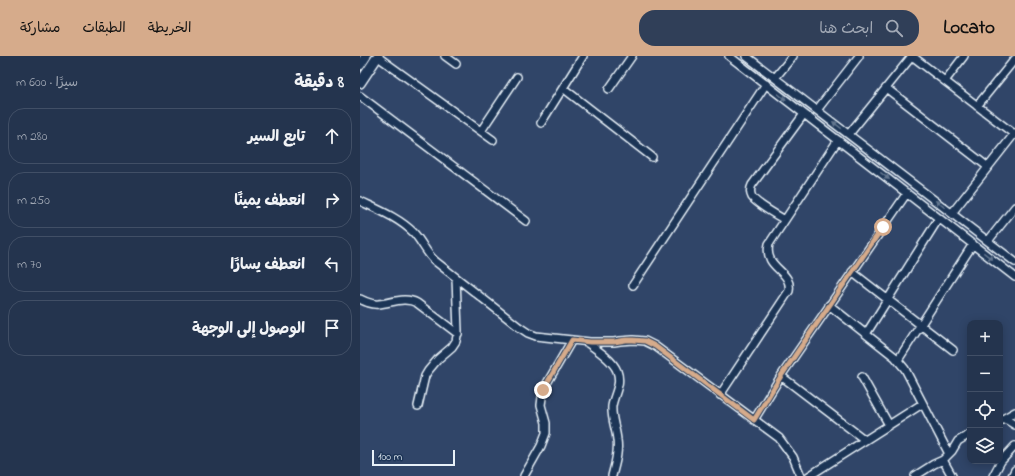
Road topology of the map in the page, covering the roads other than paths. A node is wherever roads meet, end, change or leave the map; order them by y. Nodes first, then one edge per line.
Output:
1 (366, 56) edge
2 (378, 56) edge
3 (445, 56) edge
4 (583, 56) edge
5 (632, 56) edge
6 (729, 56) edge
7 (793, 56) edge
8 (859, 56) edge
9 (912, 56) edge
10 (964, 56) edge
11 (748, 57) edge
12 (1015, 59) edge
13 (456, 64) dead end
14 (360, 65) edge
15 (517, 77) dead end
16 (775, 78) junction
17 (945, 81) junction
18 (360, 83) edge
19 (766, 84) junction
20 (563, 88) junction
21 (886, 88) junction
22 (609, 89) dead end
23 (360, 96) edge
24 (977, 106) junction
25 (817, 110) junction
26 (804, 114) junction
27 (540, 123) dead end
28 (481, 131) junction
29 (849, 134) junction
30 (1014, 134) edge
31 (493, 140) dead end
32 (838, 140) junction
33 (865, 147) junction
34 (858, 155) junction
35 (652, 157) dead end
36 (988, 167) junction
37 (907, 193) junction
38 (360, 201) edge
39 (1015, 207) edge
40 (952, 213) junction
41 (939, 218) junction
42 (785, 220) junction
43 (526, 221) dead end
44 (988, 241) junction
45 (973, 244) junction
46 (1015, 262) edge
47 (852, 272) junction
48 (1015, 277) edge
49 (456, 278) junction
50 (633, 285) dead end
51 (360, 299) edge
52 (888, 300) junction
53 (829, 305) junction
54 (921, 325) junction
55 (458, 334) junction
56 (866, 334) junction
57 (572, 340) junction
58 (586, 342) junction
59 (953, 350) dead end
60 (898, 360) junction
61 (781, 376) junction
62 (862, 378) dead end
63 (720, 395) junction
64 (922, 404) junction
65 (418, 406) dead end
66 (1015, 412) edge
67 (1003, 418) edge
68 (754, 420) junction
69 (1003, 420) edge
70 (889, 425) junction
71 (1015, 425) edge
72 (967, 436) edge
73 (865, 440) junction
74 (1015, 446) edge
75 (949, 454) junction
76 (943, 460) junction
77 (1015, 470) edge
78 (524, 476) edge
79 (612, 476) edge
80 (801, 476) edge
81 (809, 476) edge
82 (915, 476) edge
83 (952, 476) edge
84 (993, 476) edge
85 (1012, 476) edge

1 - 14 main road
2 - 18 main road
2 - 28 street
3 - 13 street
4 - 20 street
5 - 22 street
6 - 19 street
7 - 16 street
8 - 25 street
9 - 17 street
9 - 21 street
10 - 17 street
11 - 16 street
12 - 24 street
15 - 28 street
16 - 25 street
17 - 24 street
19 -> 26 street
19 - 50 street
20 - 27 street
20 - 35 street
21 - 29 street
21 - 36 street
23 - 43 street
24 - 30 street
29 -> 25 street
26 - 32 street
26 - 42 street
28 - 31 street
29 - 33 street
30 - 36 street
32 - 34 street
32 - 42 street
33 - 34 street
40 -> 33 street
34 -> 37 street
36 - 40 street
37 - 41 street
37 - 47 street
38 - 49 street
39 - 44 street
40 - 44 street
41 - 45 street
41 - 52 street
42 - 63 street
44 - 46 street
45 -> 48 street
45 - 54 street
47 - 52 street
47 - 53 street
49 - 55 street
49 - 57 street
51 - 55 street
52 - 54 street
52 - 56 street
53 - 56 street
53 - 61 street
54 - 59 street
54 - 60 street
55 - 65 street
56 - 60 street
57 - 58 street
57 - 78 street
58 - 63 street
58 - 79 street
60 - 64 street
61 - 68 street
61 - 73 street
62 - 70 street
63 - 68 street
64 - 70 street
64 - 75 street
66 - 67 street
68 - 80 street
69 - 71 street
70 - 73 street
72 - 75 street
73 - 81 street
74 - 84 street
75 - 76 street
76 - 82 street
76 - 83 street
77 - 85 street

